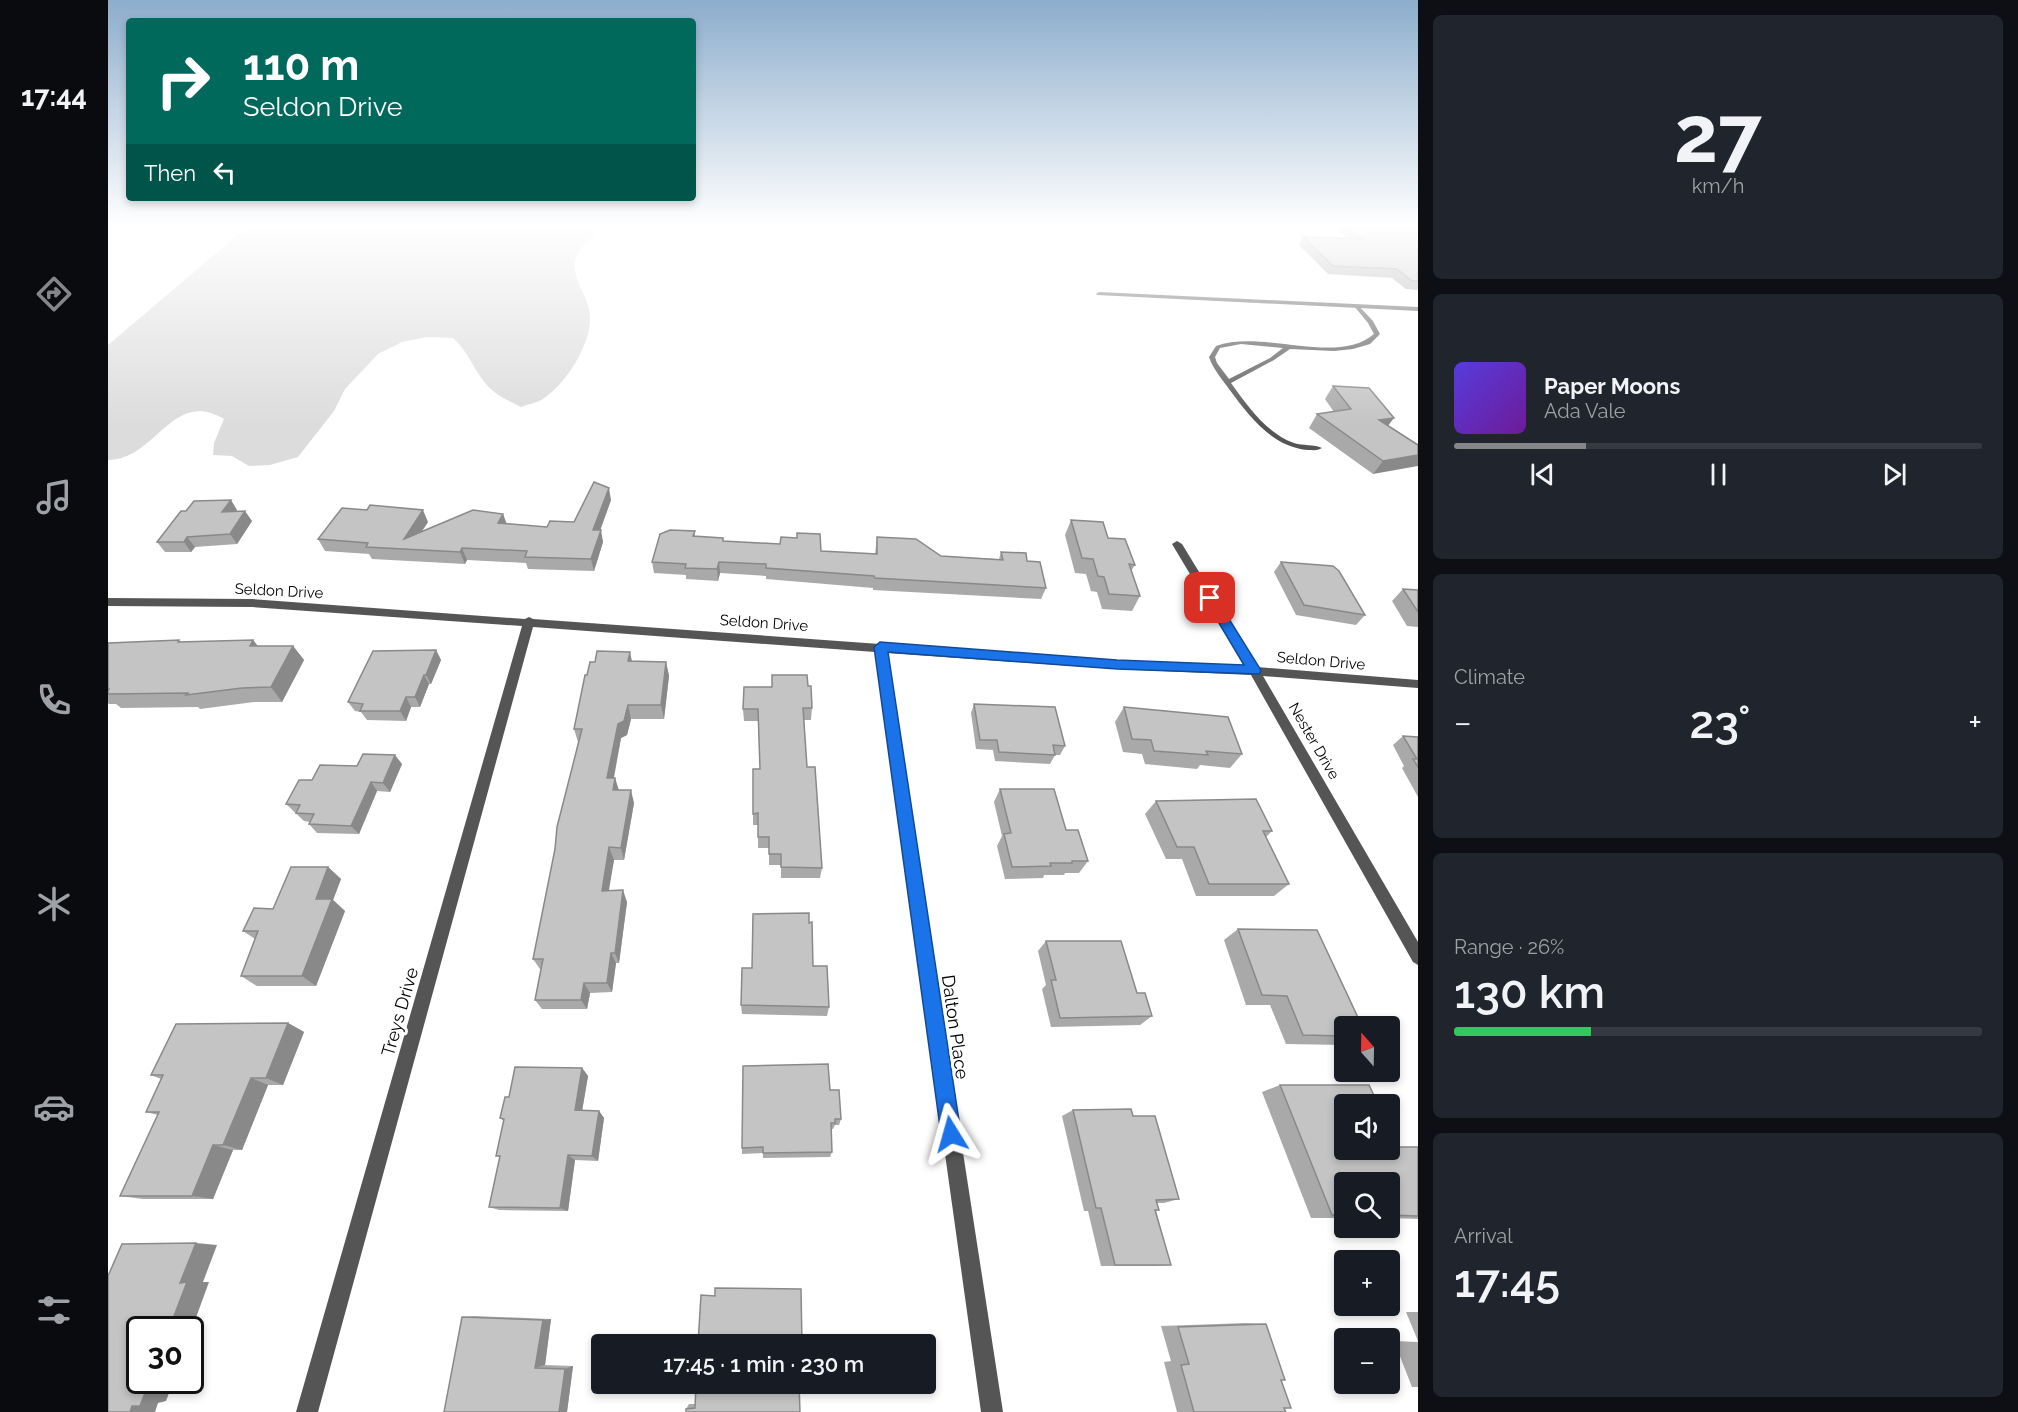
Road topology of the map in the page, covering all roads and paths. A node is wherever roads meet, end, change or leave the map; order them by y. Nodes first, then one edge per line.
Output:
1 (1099, 294) dead end
2 (1357, 306) junction
3 (1418, 309) edge
4 (1288, 347) junction
5 (1228, 382) junction
6 (1318, 448) dead end
7 (1177, 544) dead end
8 (108, 602) edge
9 (529, 621) junction
10 (880, 647) junction
11 (1254, 671) junction
12 (1418, 684) edge
13 (1418, 957) edge
14 (307, 1412) edge
15 (992, 1412) edge

1 - 2 street
2 - 3 street
2 - 4 lane
4 - 5 lane
4 - 5 lane
5 - 6 lane
7 - 11 street, Nester Drive
8 - 9 street, Seldon Drive
9 - 10 street, Seldon Drive
9 - 14 street, Treys Drive
10 - 11 street, Seldon Drive
10 - 15 street, Dalton Place
11 - 12 street, Seldon Drive
11 - 13 street, Nester Drive

